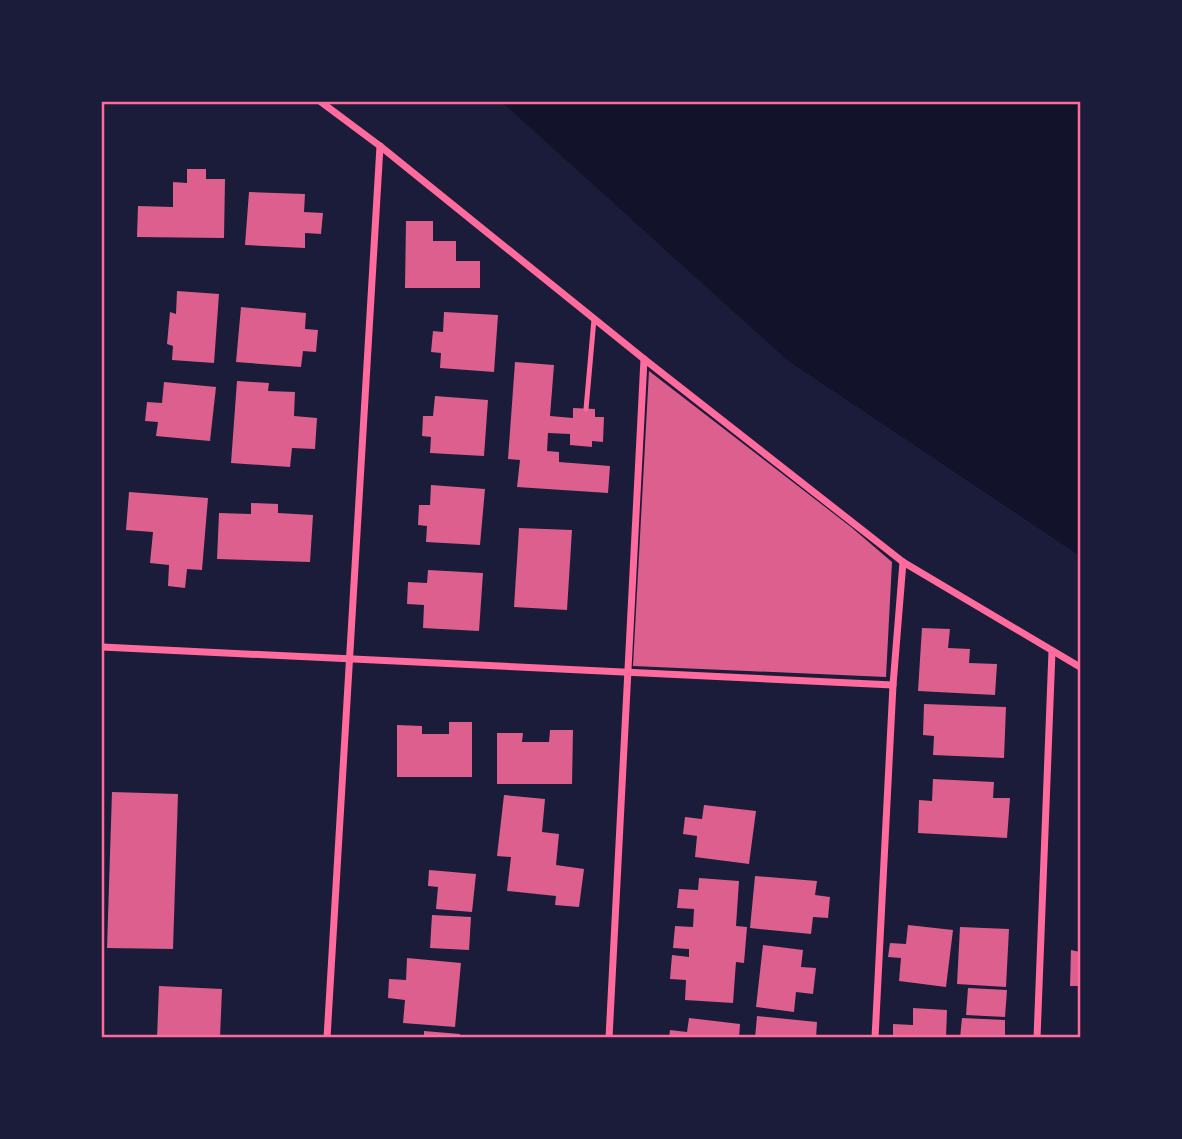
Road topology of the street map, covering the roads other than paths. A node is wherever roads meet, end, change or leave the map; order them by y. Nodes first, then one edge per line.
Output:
1 (321, 102) edge
2 (380, 146) junction
3 (594, 319) junction
4 (644, 359) junction
5 (586, 409) dead end
6 (904, 562) junction
7 (102, 647) edge
8 (1052, 651) junction
9 (349, 659) junction
10 (1080, 667) edge
11 (627, 672) junction
12 (893, 685) junction
13 (327, 1038) edge
14 (609, 1038) edge
15 (875, 1038) edge
16 (1037, 1038) edge

1 - 2 street
2 - 3 street
2 - 9 street
3 - 4 street
3 - 5 lane
4 - 6 street
4 - 11 street
6 - 8 street
6 - 12 street
7 - 9 street
8 - 10 street
8 - 16 street
9 - 11 street
9 - 13 street
11 - 12 street
11 - 14 street
12 - 15 street

